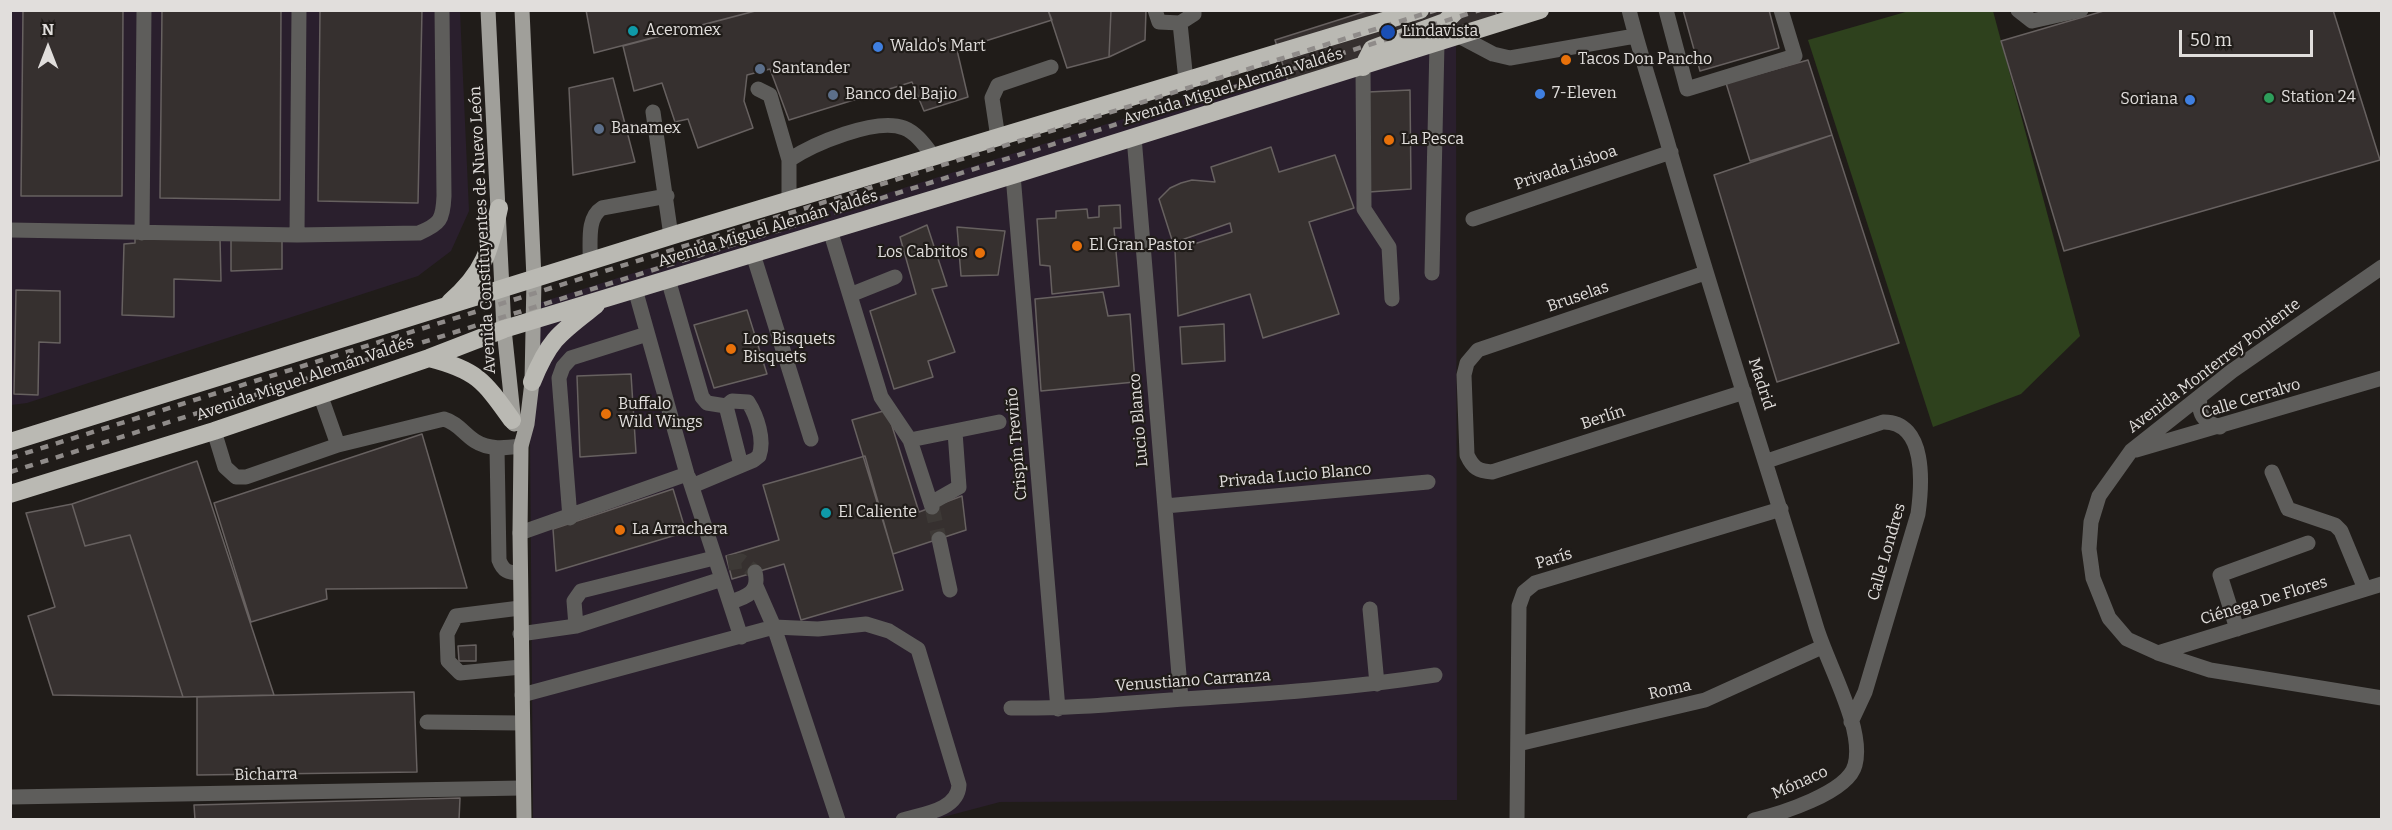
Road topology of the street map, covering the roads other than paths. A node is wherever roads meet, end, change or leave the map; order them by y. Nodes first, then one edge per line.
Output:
1 (144, 10) edge
2 (299, 10) edge
3 (442, 10) edge
4 (488, 10) edge
5 (522, 10) edge
6 (1155, 10) edge
7 (1194, 10) edge
8 (1457, 10) edge
9 (1540, 10) edge
10 (1629, 10) edge
11 (1666, 10) edge
12 (1780, 10) edge
13 (2018, 10) edge
14 (2080, 10) edge
15 (1417, 11) edge
16 (1180, 23) junction
17 (1459, 36) junction
18 (1635, 36) junction
19 (1437, 43) junction
20 (1051, 67) dead end
21 (1363, 67) junction
22 (1186, 81) junction
23 (758, 89) dead end
24 (653, 112) dead end
25 (1134, 137) junction
26 (998, 138) junction
27 (1671, 152) junction
28 (934, 157) junction
29 (789, 160) junction
30 (1013, 175) junction
31 (667, 196) junction
32 (789, 201) junction
33 (499, 208) junction
34 (1473, 219) dead end
35 (10, 230) edge
36 (830, 230) junction
37 (142, 233) junction
38 (297, 235) junction
39 (671, 236) junction
40 (753, 254) junction
41 (590, 262) junction
42 (2382, 267) edge
43 (1432, 273) dead end
44 (1705, 273) junction
45 (895, 277) dead end
46 (534, 279) junction
47 (668, 279) junction
48 (502, 288) junction
49 (635, 289) junction
50 (850, 295) junction
51 (605, 298) junction
52 (1392, 299) dead end
53 (446, 306) junction
54 (532, 320) junction
55 (504, 328) junction
56 (647, 334) junction
57 (429, 358) junction
58 (2382, 378) edge
59 (532, 382) junction
60 (1744, 392) junction
61 (320, 394) junction
62 (2199, 396) junction
63 (726, 406) junction
64 (512, 420) junction
65 (999, 422) dead end
66 (2220, 428) junction
67 (214, 431) junction
68 (955, 432) junction
69 (811, 439) dead end
70 (910, 440) junction
71 (10, 442) edge
72 (338, 445) junction
73 (521, 446) junction
74 (497, 448) junction
75 (2131, 451) junction
76 (1767, 461) junction
77 (741, 465) junction
78 (1472, 467) joint
79 (2272, 472) dead end
80 (689, 480) junction
81 (1428, 482) dead end
82 (10, 494) edge
83 (1165, 506) junction
84 (1781, 509) junction
85 (570, 518) junction
86 (520, 533) junction
87 (939, 539) tunnel mouth
88 (2308, 543) dead end
89 (720, 567) junction
90 (520, 573) junction
91 (2382, 584) edge
92 (2365, 589) junction
93 (950, 590) dead end
94 (730, 602) junction
95 (520, 608) junction
96 (1370, 609) dead end
97 (576, 626) junction
98 (774, 627) junction
99 (2237, 628) junction
100 (520, 634) junction
101 (741, 637) junction
102 (1822, 647) junction
103 (2158, 653) junction
104 (521, 667) junction
105 (1435, 675) dead end
106 (1377, 684) junction
107 (522, 695) junction
108 (2382, 698) edge
109 (1181, 699) junction
110 (1011, 708) dead end
111 (1058, 709) junction
112 (427, 722) dead end
113 (1851, 722) junction
114 (521, 723) junction
115 (1518, 744) junction
116 (1855, 768) joint
117 (522, 788) junction
118 (10, 797) edge
119 (524, 819) edge
120 (838, 819) edge
121 (903, 819) edge
122 (1517, 819) edge
123 (1754, 819) edge

1 - 37 street
2 - 38 street
3 - 38 street
4 - 33 main road, Avenida Constituyentes de Nuevo León
5 - 46 main road, Avenida Constituyentes de Nuevo León
6 - 16 street
7 - 16 street
8 - 21 highway
9 - 17 highway, Avenida Miguel Alemán Valdés
10 - 18 street, Madrid
11 - 12 street
13 - 14 street
15 - 22 highway, Avenida Miguel Alemán Valdés
16 - 22 street
17 - 18 street
17 - 19 highway, Avenida Miguel Alemán Valdés
18 - 27 street, Madrid
19 - 21 highway, Avenida Miguel Alemán Valdés
19 - 43 street
20 - 26 street
21 - 25 highway, Avenida Miguel Alemán Valdés
21 - 52 street
22 - 26 highway, Avenida Miguel Alemán Valdés
23 - 29 street
24 - 31 street
25 - 30 highway, Avenida Miguel Alemán Valdés
25 - 83 street, Lucio Blanco
26 - 28 highway, Avenida Miguel Alemán Valdés
27 - 34 street, Privada Lisboa
27 - 44 street, Madrid
28 - 29 street
28 - 32 highway, Avenida Miguel Alemán Valdés
29 - 32 street
30 - 36 highway, Avenida Miguel Alemán Valdés
30 - 111 street, Crispín Treviño
31 - 39 street
31 - 41 street
32 - 39 highway, Avenida Miguel Alemán Valdés
33 - 48 main road, Avenida Constituyentes de Nuevo León
33 - 53 highway
35 - 37 street
36 - 40 highway, Avenida Miguel Alemán Valdés
36 - 50 street
37 - 38 street
39 - 41 highway, Avenida Miguel Alemán Valdés
40 - 47 highway, Avenida Miguel Alemán Valdés
40 - 69 street
41 - 46 highway, Avenida Miguel Alemán Valdés
42 - 62 street, Avenida Monterrey Poniente
44 - 60 street, Madrid
44 - 78 street, Bruselas
45 - 50 street
46 - 48 highway, Avenida Miguel Alemán Valdés
46 - 54 main road, Avenida Constituyentes de Nuevo León
47 - 49 highway, Avenida Miguel Alemán Valdés
47 - 63 street
48 - 53 highway, Avenida Miguel Alemán Valdés
48 - 55 main road, Avenida Constituyentes de Nuevo León
49 - 51 highway, Avenida Miguel Alemán Valdés
49 - 56 street
50 - 70 street
51 - 54 highway, Avenida Miguel Alemán Valdés
51 - 59 highway
53 - 71 highway, Avenida Miguel Alemán Valdés
54 - 55 highway, Avenida Miguel Alemán Valdés
54 - 59 main road, Avenida Constituyentes de Nuevo León
55 - 57 highway, Avenida Miguel Alemán Valdés
55 - 64 main road, Avenida Constituyentes de Nuevo León
56 - 80 street
56 - 85 street
57 - 61 highway, Avenida Miguel Alemán Valdés
57 - 64 highway
58 - 66 street, Calle Cerralvo
59 - 73 main road, Avenida Constituyentes de Nuevo León
60 - 76 street, Madrid
60 - 78 street, Berlín
61 - 67 highway, Avenida Miguel Alemán Valdés
61 - 72 street
62 - 66 street
62 - 75 street, Avenida Monterrey Poniente
63 - 77 street
63 - 77 street
64 - 73 main road, Avenida Constituyentes de Nuevo León
65 - 68 street
66 - 75 street, Calle Cerralvo
67 - 72 street
67 - 82 highway, Avenida Miguel Alemán Valdés
68 - 70 street
68 - 70 street
72 - 74 street
73 - 74 street
73 - 86 main road, Avenida Constituyentes de Nuevo León
74 - 90 street
75 - 103 street, Avenida Monterrey Poniente
76 - 84 street, Madrid
76 - 113 street, Calle Londres
77 - 80 street
79 - 92 street
80 - 85 street
80 - 89 street
81 - 83 street, Privada Lucio Blanco
83 - 109 street, Lucio Blanco
84 - 102 street, Madrid
84 - 115 street, París
85 - 86 street
86 - 90 main road, Avenida Constituyentes de Nuevo León
87 - 93 street
88 - 99 street
89 - 94 street
89 - 97 street
89 - 97 street
90 - 95 main road, Avenida Constituyentes de Nuevo León
91 - 92 street, Ciénega De Flores
92 - 99 street, Ciénega De Flores
94 - 98 street
94 - 101 street
95 - 100 main road, Avenida Constituyentes de Nuevo León
95 - 104 street
96 - 106 street
97 - 100 street
98 - 101 street
98 - 120 street
98 - 121 street
99 - 103 street, Ciénega De Flores
100 - 104 main road, Avenida Constituyentes de Nuevo León
101 - 107 street
102 - 113 street, Madrid
102 - 115 street, Roma
103 - 108 street, Avenida Monterrey Poniente
104 - 107 main road, Avenida Constituyentes de Nuevo León
105 - 106 street, Venustiano Carranza
106 - 109 street, Venustiano Carranza
107 - 114 main road, Avenida Constituyentes de Nuevo León
109 - 111 street, Venustiano Carranza
110 - 111 street, Venustiano Carranza
112 - 114 street
113 - 116 street, Madrid
114 - 117 main road, Avenida Constituyentes de Nuevo León
115 - 122 street, París
116 - 123 street, Mónaco
117 - 118 street, Bicharra
117 - 119 main road, Avenida Constituyentes de Nuevo León

